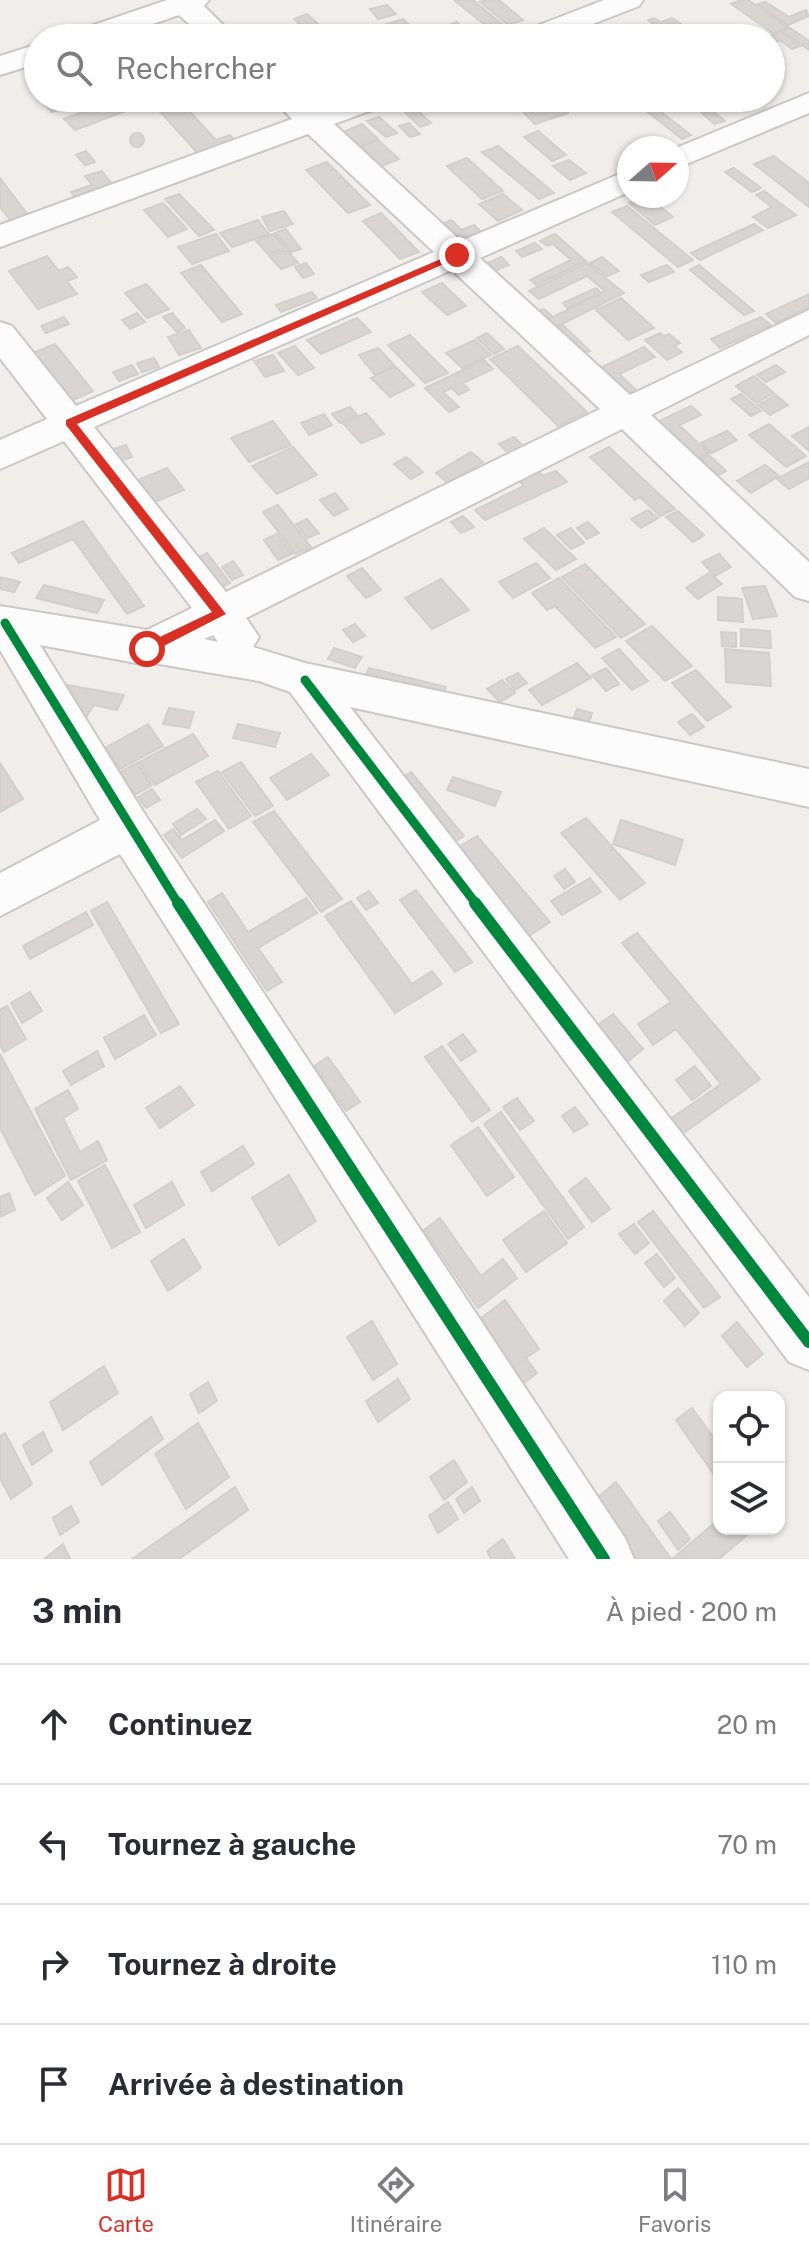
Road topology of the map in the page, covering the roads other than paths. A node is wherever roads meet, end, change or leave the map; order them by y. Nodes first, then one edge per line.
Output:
1 (629, 0) edge
2 (190, 2) edge
3 (125, 24) edge
4 (210, 24) edge
5 (567, 24) edge
6 (24, 58) edge
7 (0, 66) edge
8 (809, 102) edge
9 (302, 112) edge
10 (342, 112) edge
11 (314, 123) junction
12 (689, 154) edge
13 (617, 185) edge
14 (0, 237) edge
15 (457, 255) junction
16 (809, 321) edge
17 (0, 334) edge
18 (626, 412) junction
19 (70, 423) junction
20 (0, 456) edge
21 (809, 586) edge
22 (220, 614) junction
23 (3, 623) edge
24 (147, 649) junction
25 (260, 665) junction
26 (305, 680) junction
27 (809, 788) edge
28 (128, 827) junction
29 (0, 896) edge
30 (809, 1342) edge
31 (604, 1559) edge

1 - 5 street
2 - 3 street
2 - 4 street
6 - 7 street
8 - 12 street
9 - 11 street
10 - 11 street
11 - 14 street
11 - 15 street
13 - 15 street
15 - 18 street
15 - 19 street
16 - 18 street
17 - 19 street
18 - 21 street
18 - 22 street
19 - 20 street
19 - 22 street
22 - 24 street
22 - 25 street
23 - 24 street
23 - 28 street
24 - 25 street
25 - 26 street
26 - 27 street
26 - 30 street
28 - 29 street
28 - 31 street

